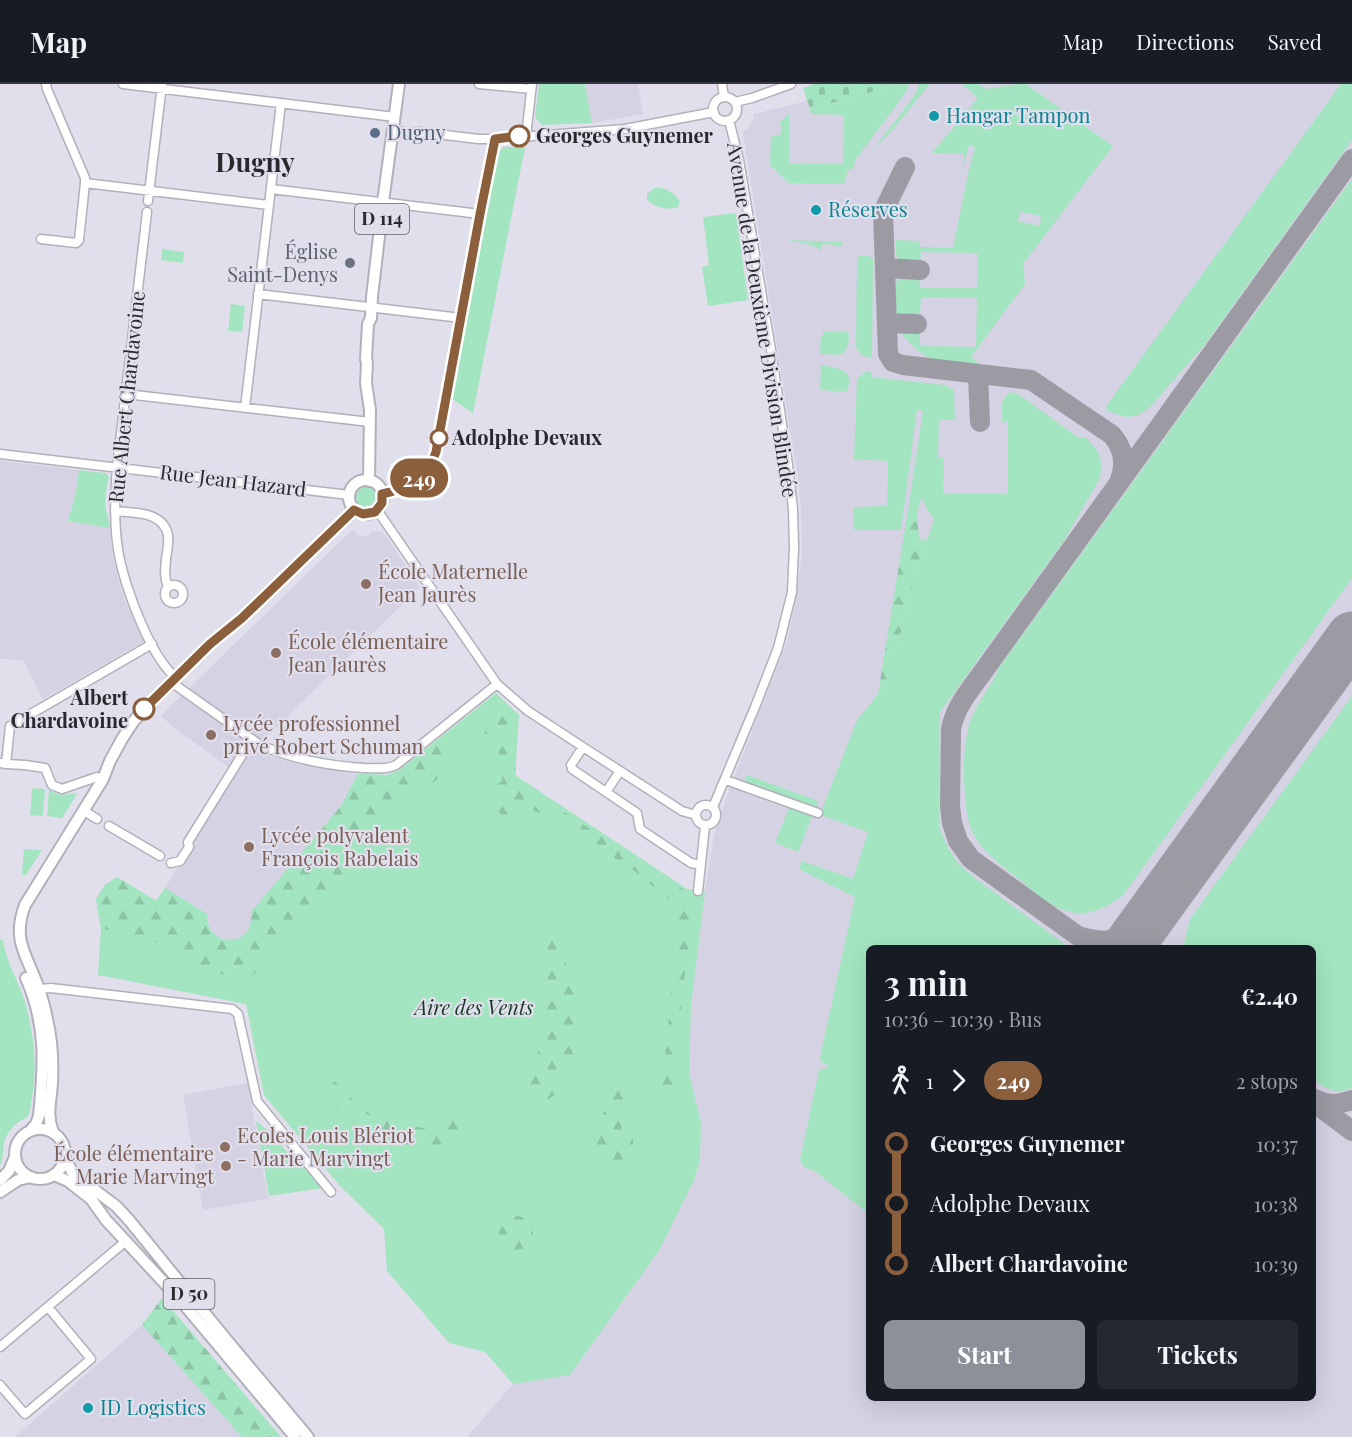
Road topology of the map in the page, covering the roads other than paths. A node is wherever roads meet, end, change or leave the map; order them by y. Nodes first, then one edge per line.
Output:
1 (46, 84) edge
2 (123, 84) edge
3 (399, 84) edge
4 (479, 84) edge
5 (722, 84) edge
6 (791, 84) edge
7 (162, 86) edge
8 (532, 86) edge
9 (724, 97) junction
10 (735, 102) junction
11 (281, 103) junction
12 (714, 112) junction
13 (395, 117) junction
14 (729, 120) junction
15 (393, 130) junction
16 (526, 136) junction
17 (495, 139) junction
18 (86, 183) junction
19 (271, 189) junction
20 (150, 190) junction
21 (148, 201) dead end
22 (383, 202) junction
23 (269, 205) junction
24 (147, 212) dead end
25 (480, 214) junction
26 (41, 238) dead end
27 (258, 294) junction
28 (371, 313) junction
29 (461, 318) junction
30 (126, 394) junction
31 (245, 408) junction
32 (370, 422) junction
33 (0, 454) edge
34 (117, 467) junction
35 (369, 481) junction
36 (382, 494) junction
37 (349, 495) junction
38 (354, 510) junction
39 (377, 510) junction
40 (115, 511) junction
41 (168, 587) dead end
42 (152, 644) junction
43 (173, 680) junction
44 (497, 684) junction
45 (252, 739) junction
46 (583, 747) junction
47 (110, 761) junction
48 (3, 764) edge
49 (620, 771) junction
50 (97, 777) junction
51 (726, 780) junction
52 (606, 792) junction
53 (713, 807) junction
54 (84, 811) junction
55 (818, 813) dead end
56 (696, 815) junction
57 (98, 819) dead end
58 (109, 826) dead end
59 (705, 826) junction
60 (160, 856) dead end
61 (171, 863) dead end
62 (701, 865) junction
63 (698, 891) dead end
64 (39, 989) junction
65 (31, 1130) junction
66 (53, 1132) junction
67 (15, 1157) junction
68 (64, 1159) junction
69 (54, 1175) junction
70 (30, 1177) junction
71 (0, 1180) edge
72 (0, 1192) edge
73 (331, 1192) dead end
74 (126, 1241) junction
75 (48, 1308) junction
76 (0, 1347) edge
77 (0, 1385) edge
78 (295, 1437) edge
79 (308, 1437) edge

1 - 18 street
2 - 7 street
3 - 13 main road, D 114
4 - 8 street
5 - 9 street
6 - 10 street
7 - 11 street
7 - 20 street
8 - 16 street
9 - 10 street
9 - 12 street
10 - 14 street
11 - 13 street
11 - 19 street
12 - 14 street
12 - 16 street
13 - 15 main road, D 114
14 - 51 street, Avenue de la Deuxième Division Blindée
15 - 17 street
15 - 22 main road, D 114
16 - 17 street
17 - 25 street
18 - 20 street
18 - 26 street
19 - 22 street
19 - 23 street
20 - 21 street
20 - 23 street
22 - 25 street
22 - 28 main road, D 114
23 - 27 street
24 - 30 street, Rue Albert Chardavoine
25 - 29 street
27 - 28 street
27 - 31 street
28 - 29 street
28 - 32 main road, D 114
29 - 36 street
30 - 31 street
30 - 34 street, Rue Albert Chardavoine
31 - 32 street
32 - 35 main road, D 114
33 - 34 street, Rue Jean Hazard
34 - 37 street, Rue Jean Hazard
34 - 40 street, Rue Albert Chardavoine
35 - 36 main road
35 - 37 main road
36 - 39 main road
37 - 38 main road
38 - 39 main road
38 - 43 main road
39 - 44 street
40 - 41 street
40 - 42 street, Rue Albert Chardavoine
42 - 43 street, Rue Albert Chardavoine
42 - 48 street
43 - 45 street, Rue Albert Chardavoine
43 - 47 main road
44 - 45 street, Rue Albert Chardavoine
44 - 46 street
45 - 61 street
46 - 49 street
46 - 52 street
47 - 50 main road
47 - 54 main road
48 - 50 street
49 - 52 street
49 - 56 street
50 - 65 main road
51 - 53 street, Avenue de la Deuxième Division Blindée
51 - 55 street
52 - 62 street
53 - 56 street
53 - 59 street
54 - 57 street
54 - 64 main road
56 - 59 street
58 - 60 street
59 - 62 street
62 - 63 street
64 - 66 main road
64 - 73 street
65 - 66 main road
65 - 67 main road
66 - 68 main road
67 - 70 main road
67 - 71 main road
68 - 69 main road
68 - 79 main road, D 50
69 - 70 main road
69 - 74 main road, D 50
70 - 72 main road
74 - 75 street
74 - 78 main road, D 50
75 - 76 street
75 - 77 street

